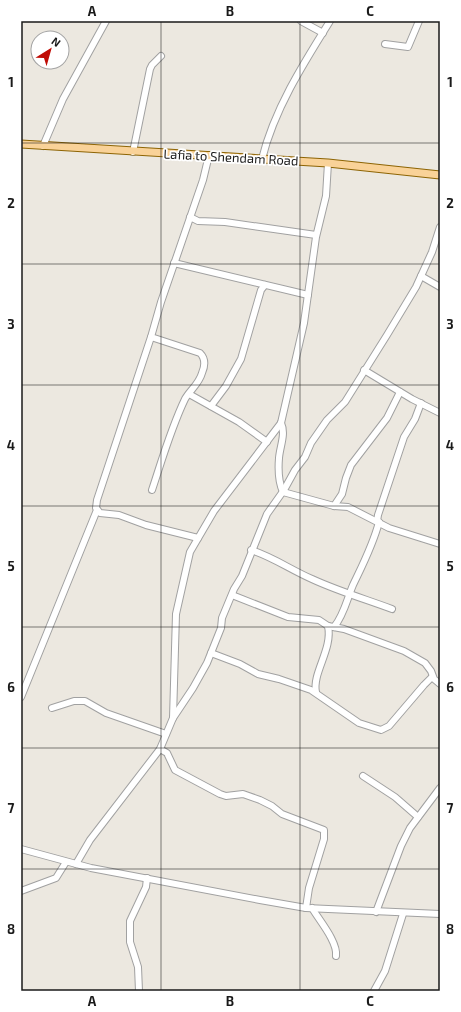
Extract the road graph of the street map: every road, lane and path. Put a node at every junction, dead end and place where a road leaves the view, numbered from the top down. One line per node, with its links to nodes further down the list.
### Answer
1 (106, 21): 9 (street)
2 (301, 21): 5 (street)
3 (330, 21): 5 (street)
4 (420, 21): 6 (street)
5 (323, 33): 12 (street)
6 (385, 44)
7 (161, 56): 10 (street)
8 (21, 144): 9 (main road, Lafia to Shendam Road)
9 (43, 146): 10 (main road, Lafia to Shendam Road)
10 (133, 152): 11 (main road, Lafia to Shendam Road)
11 (209, 155): 12 (main road, Lafia to Shendam Road); 15 (street)
12 (262, 159): 13 (main road, Lafia to Shendam Road)
13 (328, 163): 14 (main road, Lafia to Shendam Road); 17 (street)
14 (440, 176)
15 (190, 217): 17 (street); 19 (street)
16 (440, 227): 18 (street)
17 (316, 235): 23 (street)
18 (439, 236): 20 (street)
19 (174, 263): 22 (street); 24 (street)
20 (421, 276): 21 (street); 25 (street)
21 (440, 287)
22 (263, 288): 23 (street); 29 (street)
23 (308, 295): 31 (street)
24 (151, 337): 27 (street); 38 (street)
25 (364, 370): 26 (street); 34 (street)
26 (400, 392): 28 (street); 37 (street)
27 (189, 394): 29 (street); 35 (street)
28 (421, 403): 30 (street); 39 (street)
29 (211, 406): 32 (street)
30 (440, 413)
31 (281, 423): 32 (street); 33 (street)
32 (267, 442): 40 (street)
33 (279, 475): 34 (street); 36 (street)
34 (290, 477): 36 (street)
35 (152, 490)
36 (283, 492): 37 (street); 42 (street)
37 (334, 506): 39 (street)
38 (97, 510): 40 (street); 51 (street)
39 (378, 522): 41 (street); 43 (street)
40 (198, 538): 53 (street)
41 (440, 544)
42 (251, 550): 43 (street); 44 (street)
43 (350, 594): 45 (street); 46 (street)
44 (232, 595): 46 (street); 47 (street)
45 (392, 609)
46 (333, 628): 48 (street); 50 (street)
47 (211, 653): 50 (street); 53 (street)
48 (432, 677): 49 (street); 50 (street)
49 (440, 684)
50 (313, 689)
51 (21, 697)
52 (52, 708): 54 (street)
53 (173, 718): 54 (street)
54 (166, 734): 55 (street)
55 (160, 749): 61 (street); 64 (street)
56 (363, 776): 58 (street)
57 (440, 788): 58 (street)
58 (418, 817): 65 (street)
59 (21, 849): 60 (street)
60 (66, 862): 61 (street); 63 (street)
61 (76, 864): 62 (street)
62 (147, 878): 64 (street); 69 (street)
63 (21, 891)
64 (309, 908): 65 (street); 68 (street)
65 (376, 912): 66 (street)
66 (403, 914): 67 (street); 70 (street)
67 (440, 914)
68 (336, 956)
69 (138, 991)
70 (374, 991)

